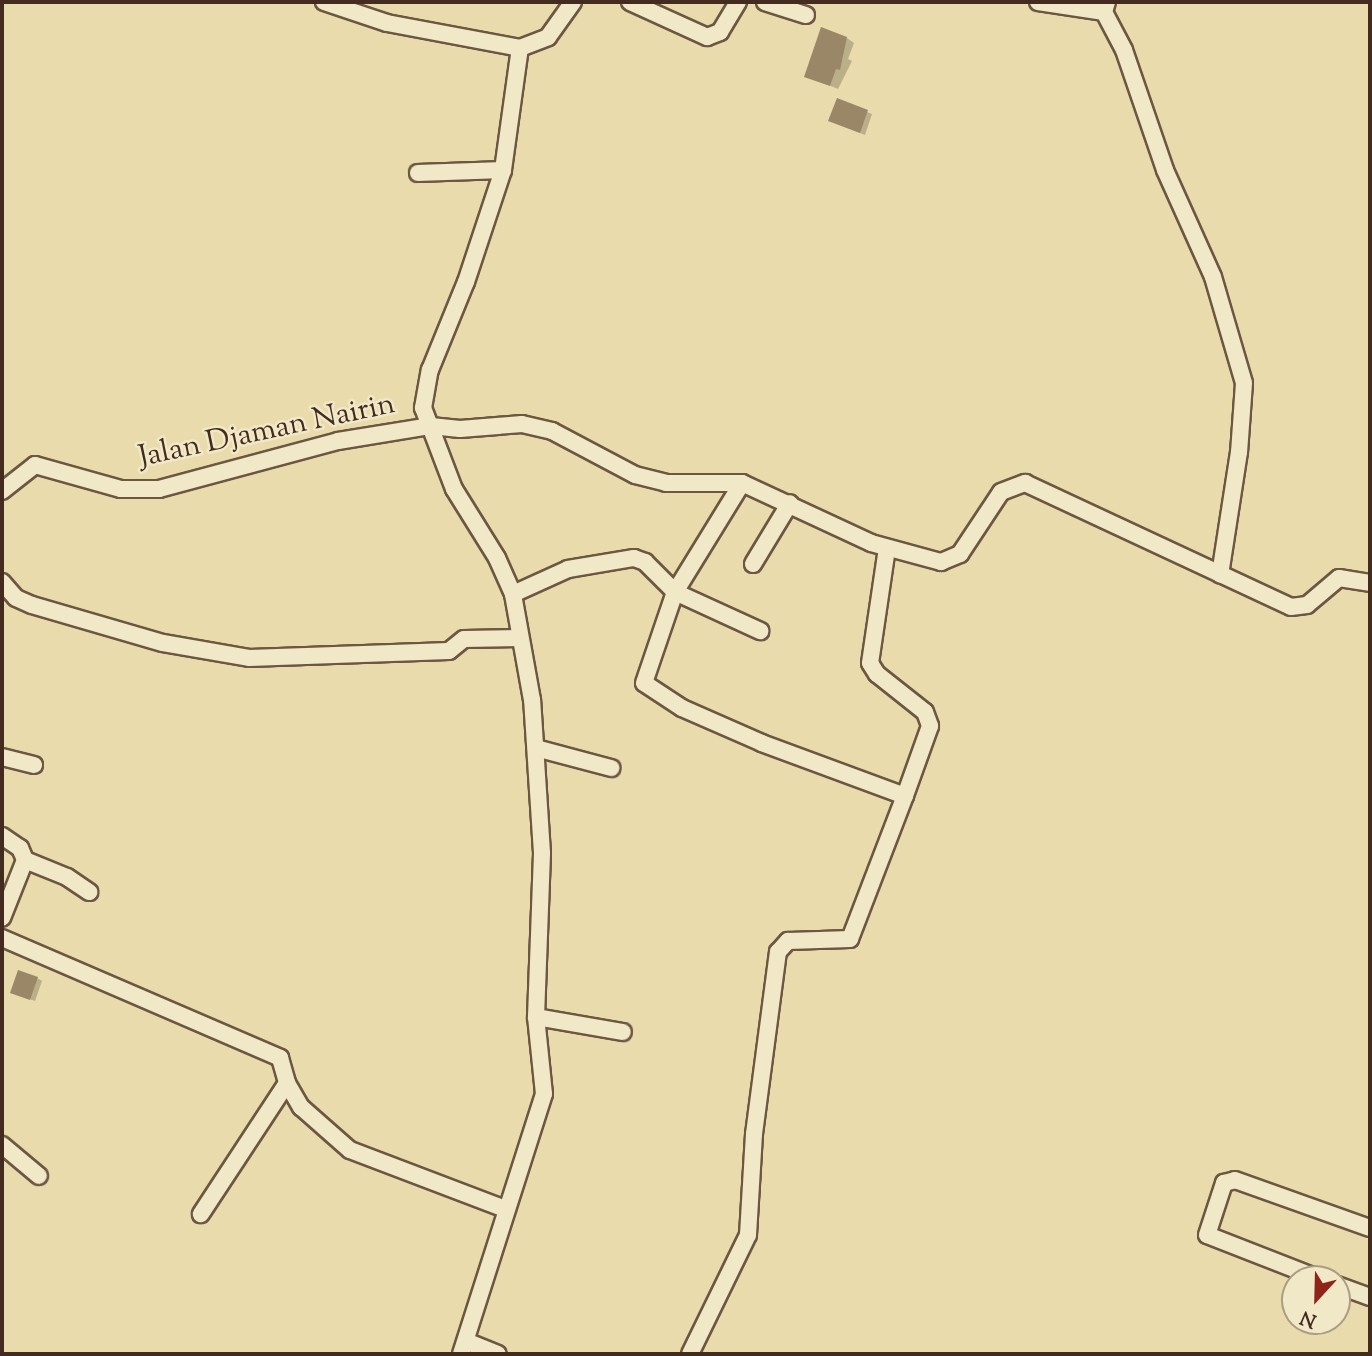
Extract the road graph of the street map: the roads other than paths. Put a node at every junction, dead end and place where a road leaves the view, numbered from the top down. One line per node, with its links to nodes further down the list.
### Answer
1 (324, 2): 9 (street)
2 (573, 2): 9 (street)
3 (630, 2): 4 (street)
4 (738, 2)
5 (765, 2): 8 (street)
6 (1038, 2): 7 (street)
7 (1106, 7): 18 (street)
8 (806, 15)
9 (520, 48): 10 (street)
10 (503, 170): 11 (street); 12 (street)
11 (418, 173)
12 (431, 426): 13 (street); 14 (street, Jalan Djaman Nairin); 22 (street)
13 (742, 483): 15 (street); 21 (street)
14 (2, 492)
15 (790, 503): 16 (street); 17 (street)
16 (887, 548): 18 (street); 29 (street)
17 (754, 564)
18 (1220, 575): 20 (street)
19 (2, 582): 24 (street)
20 (1370, 583)
21 (675, 592): 22 (street); 23 (street); 29 (street)
22 (513, 594): 24 (street)
23 (760, 631)
24 (520, 638): 25 (street)
25 (536, 748): 28 (street); 35 (street)
26 (2, 757): 27 (street)
27 (34, 765)
28 (611, 768)
29 (905, 796): 48 (street)
30 (2, 836): 31 (street)
31 (25, 860): 32 (street); 33 (street)
32 (89, 892)
33 (2, 918)
34 (2, 938): 37 (street)
35 (536, 1017): 36 (street); 40 (street)
36 (623, 1032)
37 (287, 1083): 40 (street); 41 (street)
38 (2, 1145): 39 (street)
39 (39, 1176)
40 (505, 1209): 46 (street)
41 (201, 1214)
42 (1370, 1228): 43 (street)
43 (1284, 1265)
44 (1351, 1290): 45 (street)
45 (1370, 1297)
46 (464, 1348): 47 (street)
47 (498, 1354)
48 (690, 1354)

